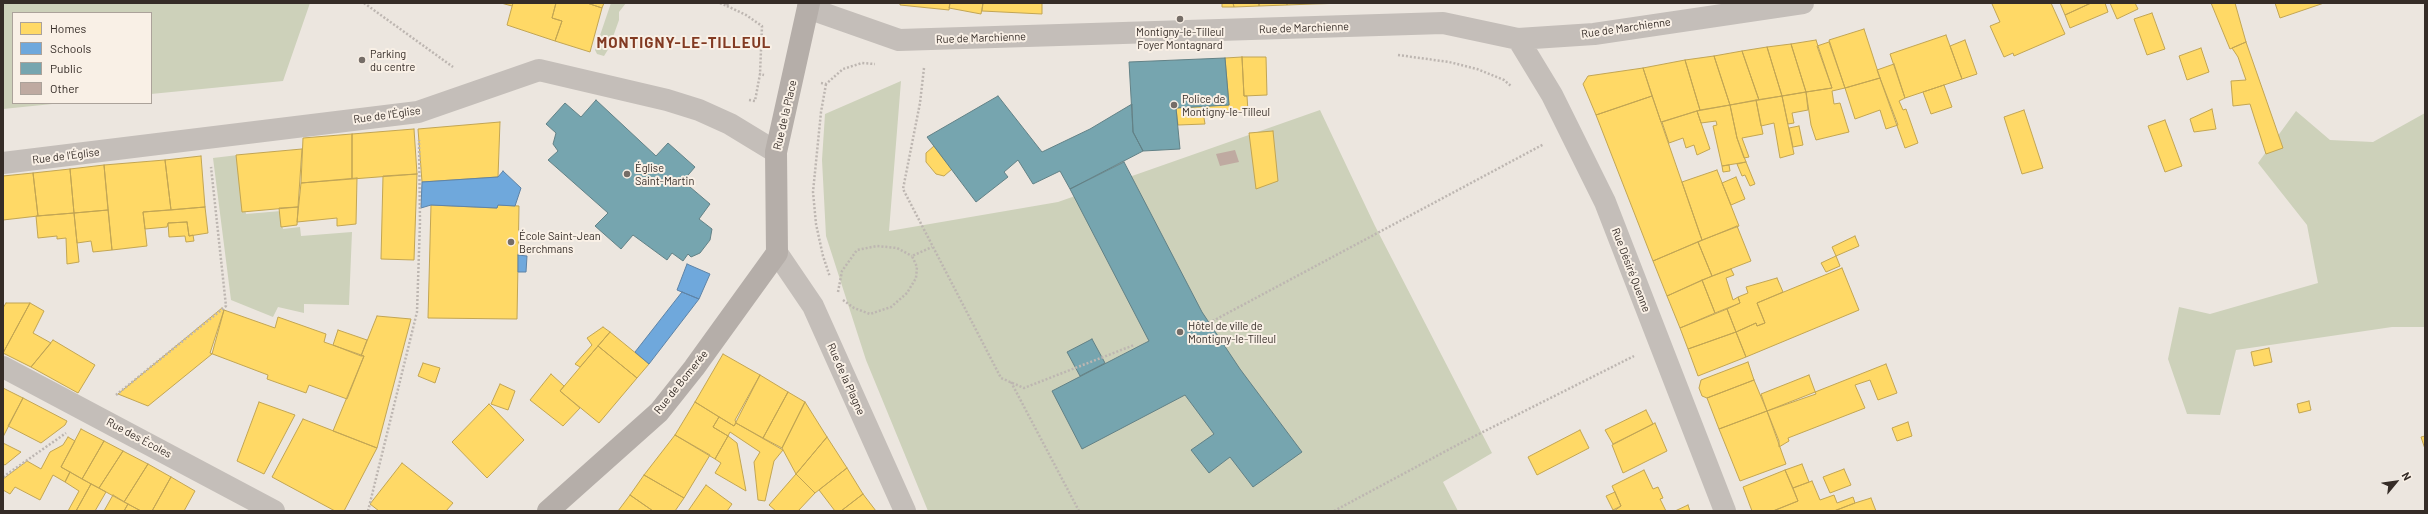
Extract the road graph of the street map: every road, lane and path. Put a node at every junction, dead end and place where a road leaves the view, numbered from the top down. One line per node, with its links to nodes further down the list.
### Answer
1 (364, 3): 11 (path)
2 (720, 3): 4 (path)
3 (1803, 3): 6 (street, Rue de Marchienne)
4 (727, 5): 14 (path)
5 (803, 5): 7 (street, Rue de Marchienne); 15 (main road, Rue de la Place)
6 (1518, 39): 7 (street, Rue de Marchienne); 31 (street, Rue Désiré Quenne)
7 (927, 40): 13 (path)
8 (1394, 55): 17 (path)
9 (882, 64): 16 (path)
10 (932, 66): 13 (path)
11 (453, 67)
12 (917, 67): 13 (path)
13 (924, 67): 24 (path)
14 (760, 74): 15 (path); 19 (path)
15 (793, 79): 16 (path); 22 (main road, Rue de la Place)
16 (826, 84): 27 (path)
17 (1513, 88)
18 (418, 112): 19 (street, Rue de l'Église); 20 (street, Rue de l'Église); 38 (path)
19 (730, 124): 22 (street, Rue de l'Église)
20 (205, 138): 23 (street, Rue de l'Église); 35 (path)
21 (1552, 140): 30 (path)
22 (776, 152): 25 (main road, Rue de la Place)
23 (3, 163)
24 (932, 247): 26 (path); 34 (path)
25 (777, 253): 39 (main road, Rue de Bomerée); 40 (street, Rue de la Plagne)
26 (912, 256): 29 (path); 29 (path)
27 (833, 283)
28 (835, 290): 29 (path)
29 (838, 296)
30 (1209, 323)
31 (1659, 343): 42 (path); 43 (street, Rue Désiré Quenne)
32 (1134, 345): 34 (path)
33 (3, 367): 35 (street, Rue des Écoles)
34 (1010, 382): 41 (path)
35 (93, 414): 36 (path); 37 (street, Rue des Écoles)
36 (3, 477)
37 (274, 511)
38 (368, 511)
39 (548, 511)
40 (905, 511)
41 (1079, 511)
42 (1334, 511)
43 (1725, 511)

